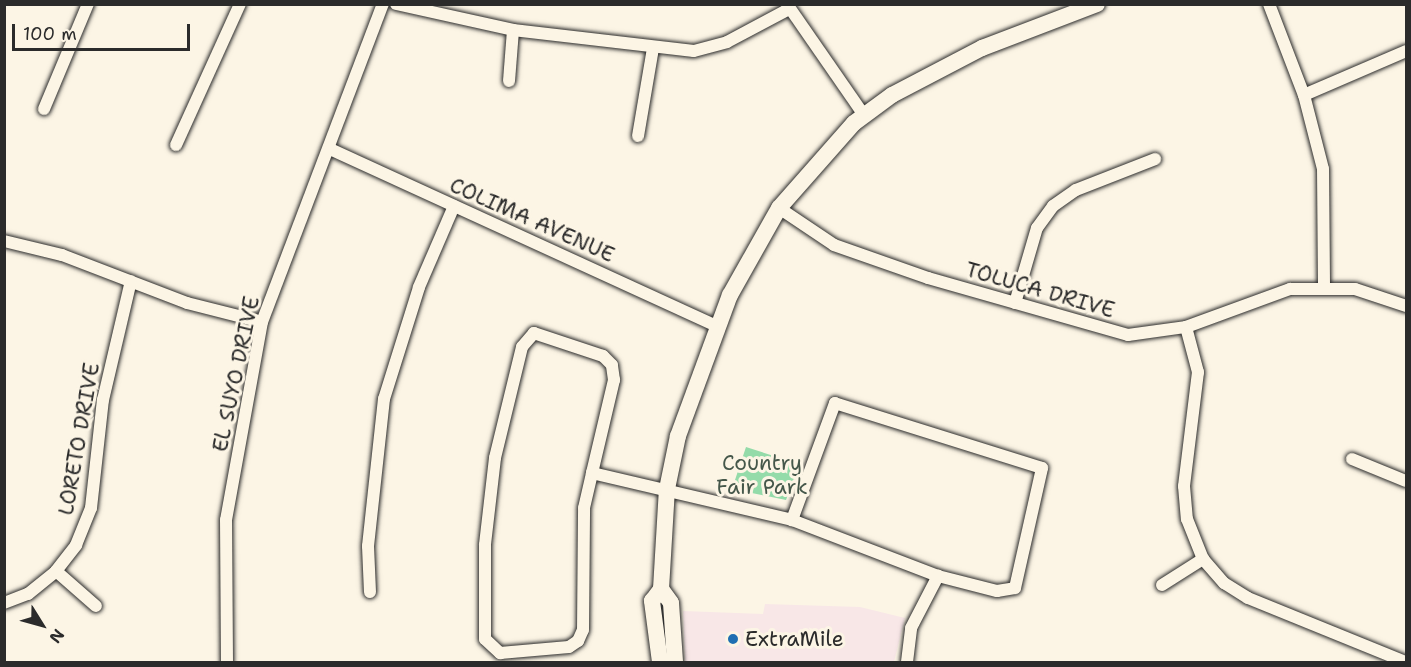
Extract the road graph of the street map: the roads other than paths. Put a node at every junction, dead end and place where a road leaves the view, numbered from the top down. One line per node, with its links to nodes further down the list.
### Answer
1 (88, 4): 13 (street)
2 (240, 4): 16 (street)
3 (383, 4): 17 (street, EL SUYO DRIVE)
4 (396, 4): 8 (street)
5 (1097, 4): 14 (street)
6 (1269, 4): 12 (street)
7 (788, 7): 9 (street); 14 (street)
8 (513, 30): 9 (street); 11 (street)
9 (653, 48): 15 (street)
10 (1407, 51): 12 (street)
11 (509, 81)
12 (1304, 95): 23 (street)
13 (44, 109)
14 (864, 115): 20 (street)
15 (638, 136)
16 (176, 145)
17 (330, 149): 19 (street, COLIMA AVENUE); 26 (street, EL SUYO DRIVE)
18 (1155, 159): 24 (street)
19 (454, 206): 27 (street, COLIMA AVENUE); 39 (street)
20 (778, 208): 24 (street, TOLUCA DRIVE); 27 (street)
21 (4, 241): 22 (street)
22 (131, 281): 26 (street); 35 (street, LORETO DRIVE)
23 (1324, 286): 25 (street, TOLUCA DRIVE); 28 (street, TOLUCA DRIVE)
24 (1015, 303): 28 (street, TOLUCA DRIVE)
25 (1407, 306)
26 (262, 322): 43 (street, EL SUYO DRIVE)
27 (717, 326): 32 (street)
28 (1186, 327): 34 (street)
29 (1352, 459): 31 (street)
30 (592, 473): 30 (street); 32 (street)
31 (1407, 481)
32 (667, 489): 33 (street); 38 (street)
33 (792, 520): 36 (street); 36 (street)
34 (1203, 559): 37 (street); 42 (street)
35 (56, 571): 40 (street, LORETO DRIVE); 41 (street)
36 (938, 576): 46 (street)
37 (1162, 585)
38 (662, 589): 44 (street); 45 (street)
39 (370, 592)
40 (4, 603)
41 (96, 606)
42 (1407, 662)
43 (227, 663)
44 (660, 663)
45 (675, 663)
46 (907, 663)

